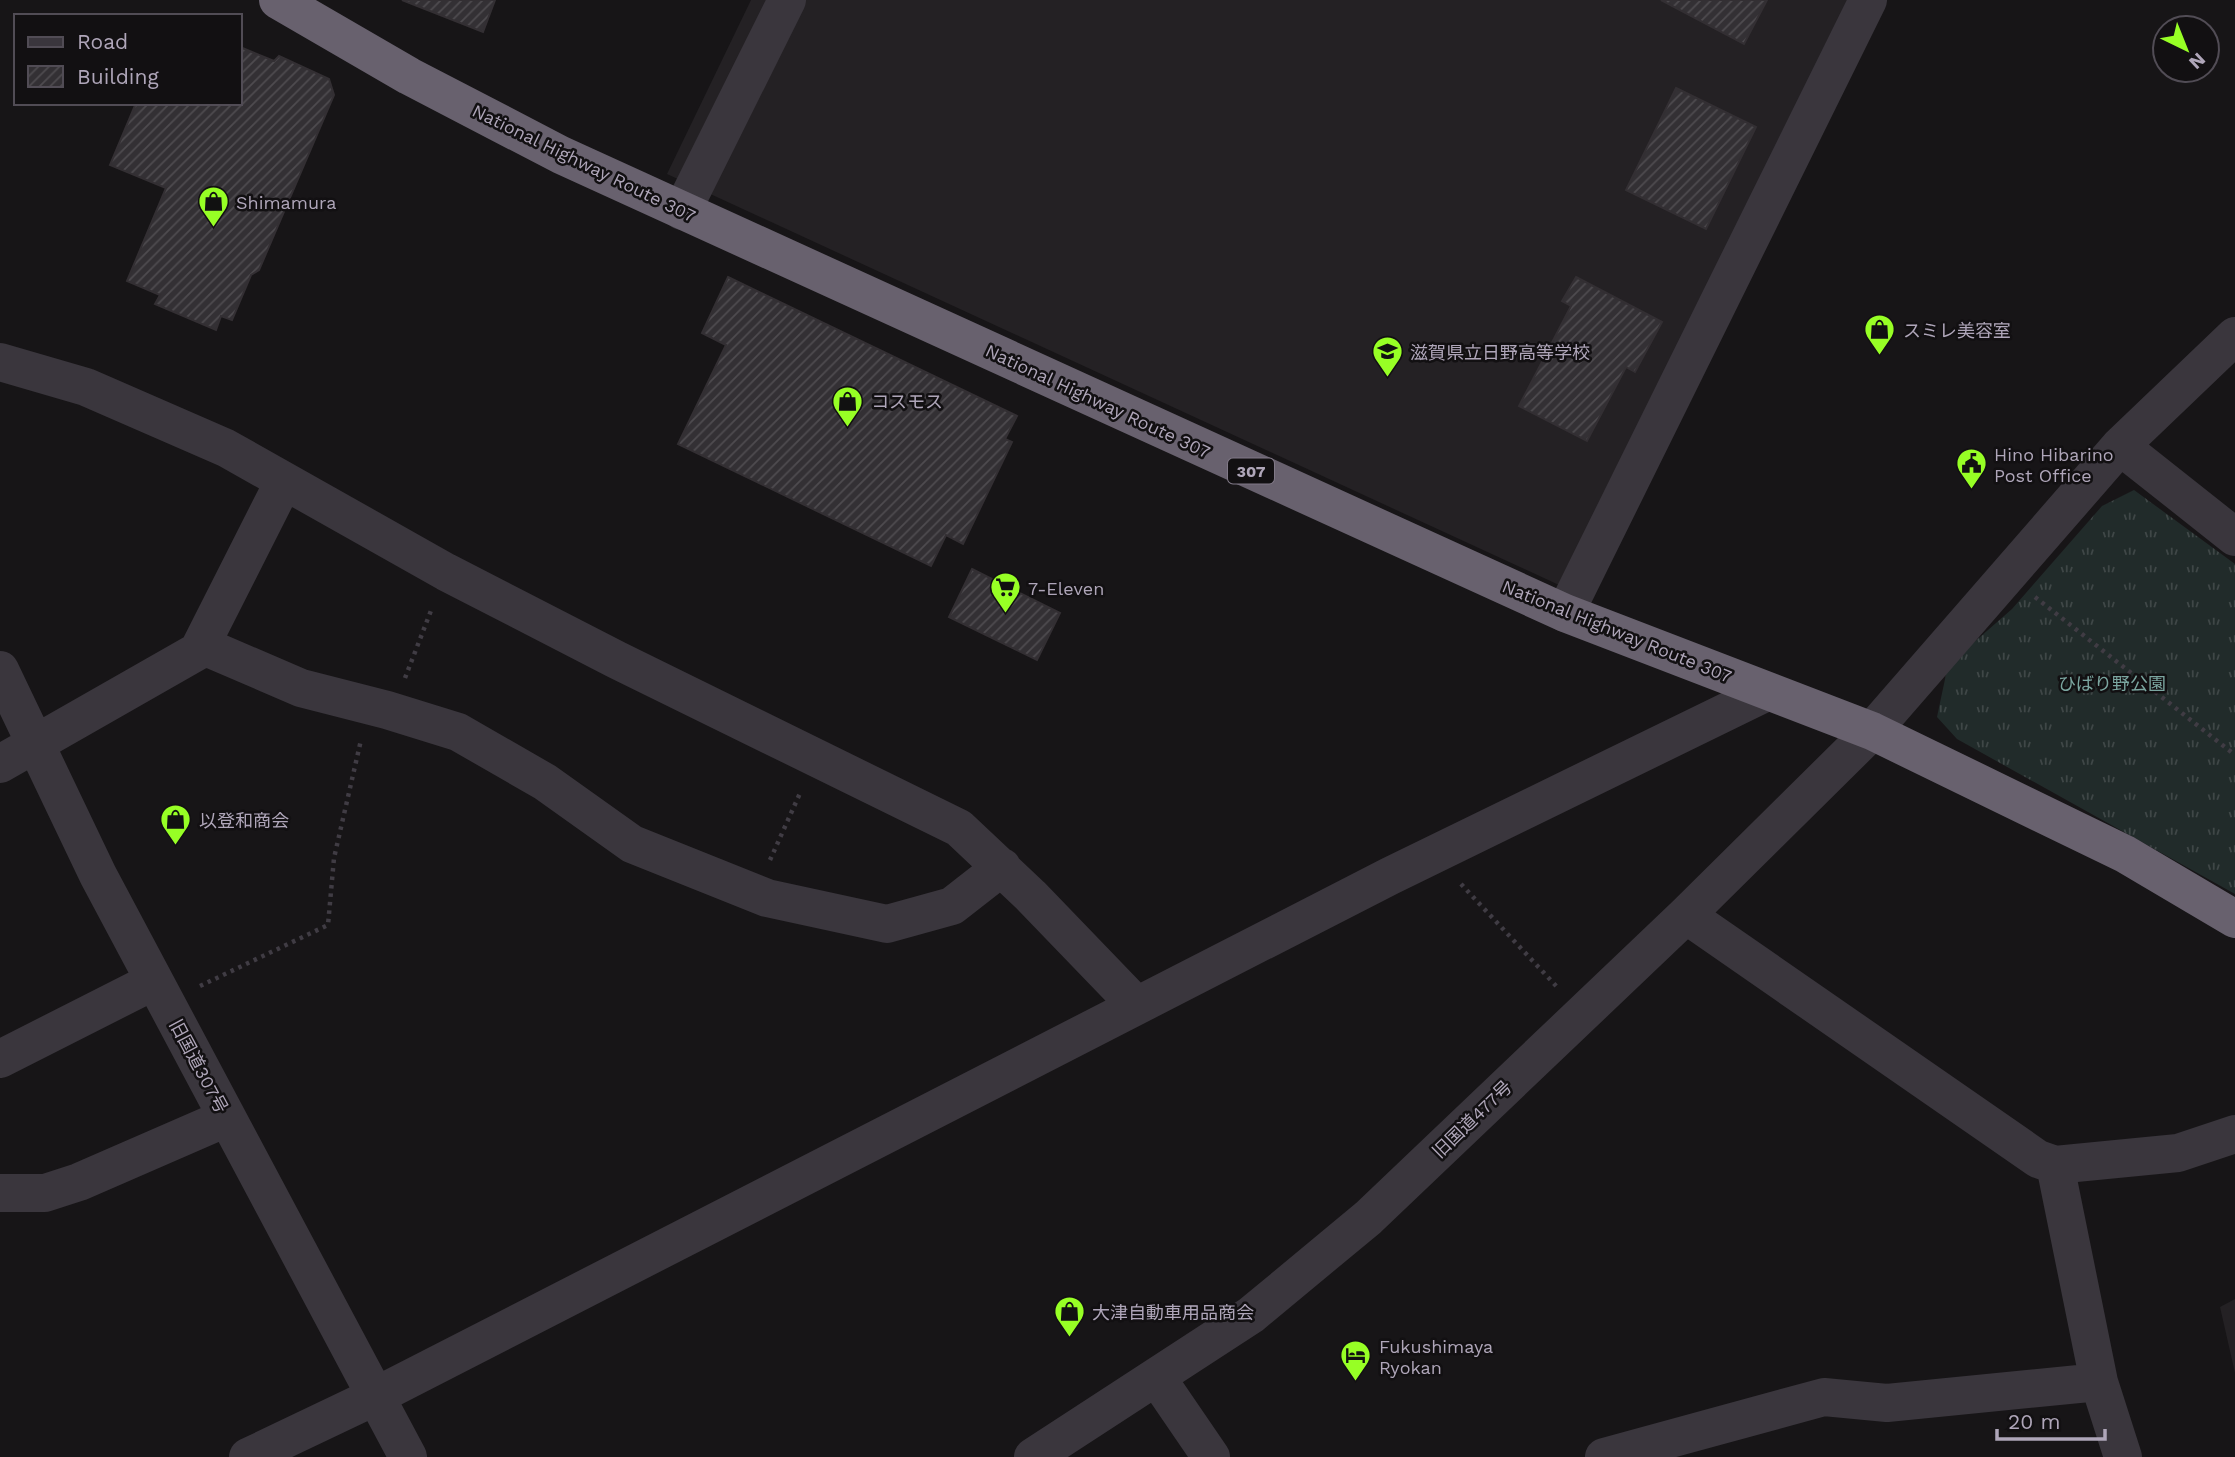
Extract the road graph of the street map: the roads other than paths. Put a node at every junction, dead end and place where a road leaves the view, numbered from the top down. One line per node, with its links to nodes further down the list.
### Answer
1 (278, 0): 4 (highway, National Highway Route 307 / 307)
2 (787, 0): 4 (street)
3 (1868, 0): 10 (street)
4 (682, 211): 10 (highway, National Highway Route 307 / 307)
5 (2235, 336): 7 (street, 旧国道477号)
6 (0, 362): 8 (street)
7 (2120, 446): 9 (street); 14 (street, 旧国道477号)
8 (284, 481): 11 (street); 17 (street)
9 (2235, 537)
10 (1565, 613): 13 (highway, National Highway Route 307 / 307)
11 (201, 645): 15 (street); 17 (street)
12 (0, 670): 15 (street, 旧国道307号)
13 (1768, 692): 14 (highway, National Highway Route 307 / 307); 21 (street)
14 (1872, 732): 18 (street, 旧国道477号); 19 (highway, National Highway Route 307 / 307)
15 (35, 745): 16 (street); 20 (street, 旧国道307号)
16 (0, 764)
17 (1002, 867): 21 (street)
18 (1686, 915): 25 (street); 27 (street, 旧国道477号)
19 (2235, 919)
20 (160, 991): 22 (street); 23 (street, 旧国道307号)
21 (1136, 1005): 29 (street)
22 (0, 1059)
23 (226, 1118): 26 (street); 29 (street, 旧国道307号)
24 (2235, 1134): 25 (street)
25 (2055, 1165): 28 (street)
26 (0, 1193)
27 (1157, 1378): 32 (street, 旧国道477号); 33 (street)
28 (2099, 1382): 34 (street); 35 (street)
29 (378, 1395): 30 (street); 31 (street, 旧国道307号)
30 (248, 1457)
31 (408, 1457)
32 (1033, 1457)
33 (1211, 1457)
34 (1604, 1457)
35 (2123, 1457)

